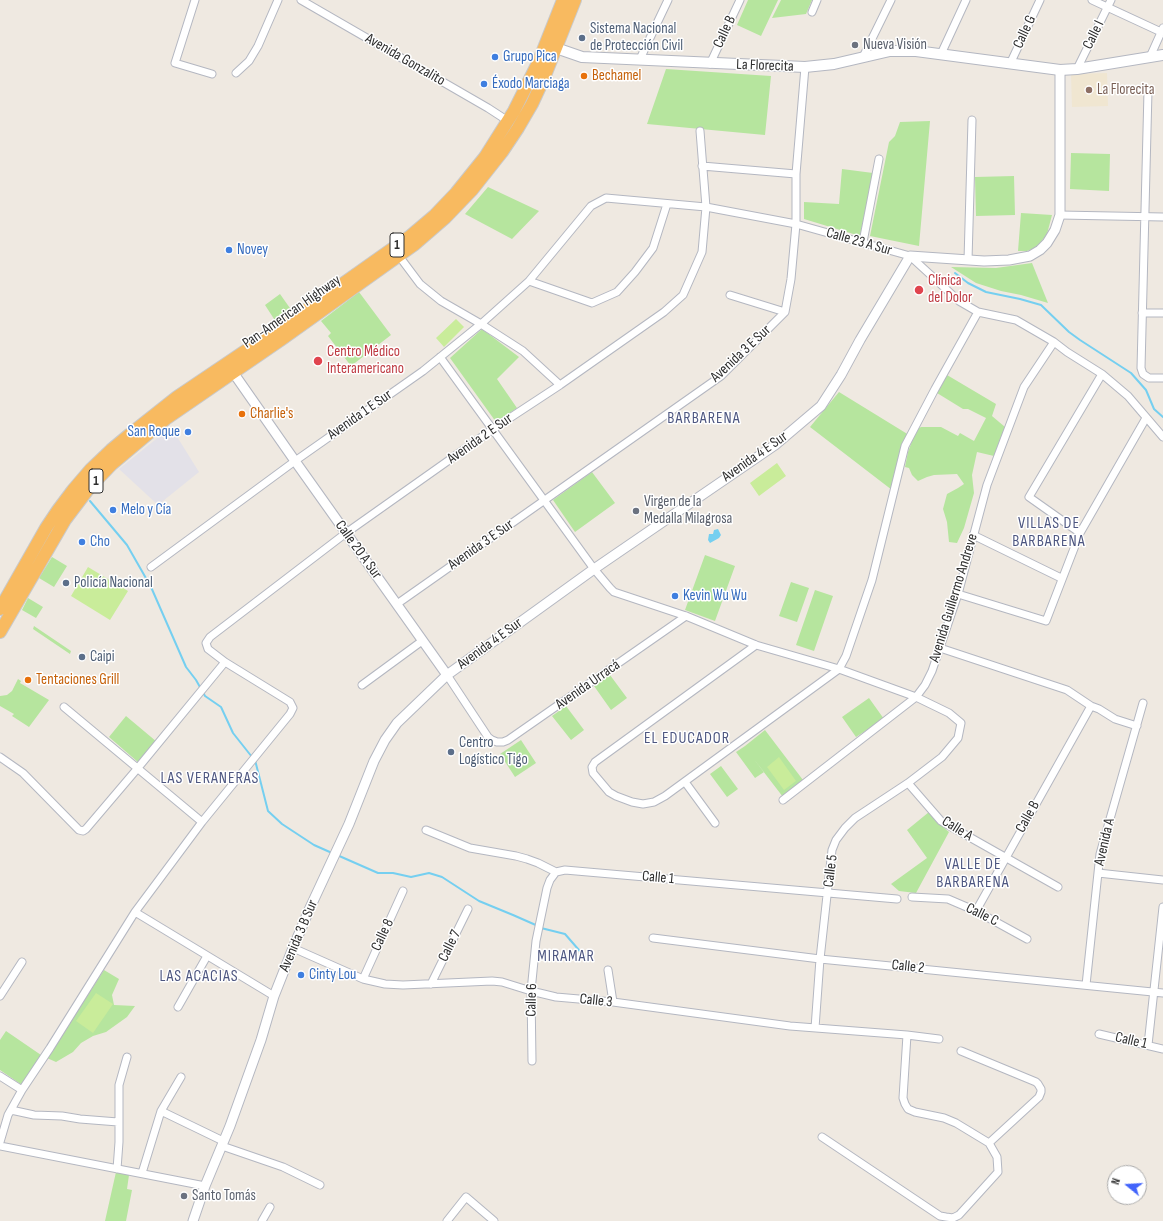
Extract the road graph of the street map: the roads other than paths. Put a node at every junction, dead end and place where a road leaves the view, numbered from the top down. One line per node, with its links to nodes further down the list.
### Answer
1 (195, 0): 28 (street)
2 (278, 0): 27 (street)
3 (301, 0): 32 (street, Avenida Gonzalito)
4 (563, 0): 32 (highway, Pan-American Highway / 1)
5 (575, 0): 16 (highway, Pan-American Highway / 1)
6 (668, 0): 21 (street)
7 (740, 0): 22 (street, Calle B)
8 (817, 0): 14 (street)
9 (891, 0): 19 (street)
10 (966, 0): 17 (street)
11 (1040, 0): 23 (street, Calle G)
12 (1092, 0): 13 (street)
13 (1109, 4): 15 (street); 25 (street, Calle I)
14 (812, 12)
15 (1162, 30): 20 (street)
16 (556, 48): 21 (main road, La Florecita); 29 (highway, Pan-American Highway / 1)
17 (941, 54): 19 (main road, La Florecita); 23 (main road, La Florecita)
18 (1163, 55): 20 (main road, La Florecita)
19 (863, 57): 24 (main road, La Florecita)
20 (1150, 58): 25 (main road, La Florecita)
21 (640, 59): 22 (main road, La Florecita)
22 (710, 64): 24 (main road, La Florecita)
23 (1010, 64): 26 (main road, La Florecita)
24 (805, 67): 36 (street)
25 (1077, 69): 26 (main road, La Florecita)
26 (1060, 70): 41 (street)
27 (236, 73)
28 (212, 74)
29 (544, 78): 32 (highway); 37 (highway, Pan-American Highway / 1)
30 (1148, 91): 42 (street)
31 (972, 120): 48 (street)
32 (508, 121): 37 (highway); 58 (highway, Pan-American Highway / 1)
33 (700, 131): 35 (street, Avenida 2 E Sur)
34 (879, 158): 45 (street)
35 (702, 166): 36 (street); 40 (street, Avenida 2 E Sur)
36 (796, 174): 44 (street)
37 (485, 175): 46 (highway, Pan-American Highway / 1)
38 (606, 198): 39 (street, Calle 23 A Sur); 49 (street, Avenida 1 E Sur)
39 (668, 204): 40 (street, Calle 23 A Sur); 49 (street)
40 (706, 207): 44 (street, Calle 23 A Sur); 61 (street, Avenida 2 E Sur)
41 (1060, 215): 42 (street); 48 (street)
42 (1144, 216): 43 (street); 54 (street)
43 (1163, 217)
44 (796, 224): 45 (street, Calle 23 A Sur); 51 (street)
45 (864, 242): 47 (street, Calle 23 A Sur)
46 (399, 256): 55 (street); 58 (highway, Pan-American Highway / 1)
47 (910, 256): 48 (street); 52 (street, Calle 23 A Sur); 71 (street, Avenida 4 E Sur)
48 (968, 260)
49 (529, 281): 55 (street, Avenida 1 E Sur)
50 (730, 295): 51 (street)
51 (785, 312): 66 (street, Avenida 3 E Sur)
52 (978, 312): 56 (street, Calle 23 A Sur); 82 (street)
53 (1163, 312): 54 (street)
54 (1142, 313): 60 (street)
55 (481, 324): 57 (street, Avenida 1 E Sur); 61 (street)
56 (1054, 342): 59 (street, Calle 23 A Sur); 69 (street, Avenida Guillermo Andreve)
57 (440, 358): 63 (street); 65 (street, Avenida 1 E Sur)
58 (230, 368): 65 (street, Calle 20 A Sur); 75 (highway, Pan-American Highway / 1); 77 (highway, Pan-American Highway / 1)
59 (1102, 374): 62 (street, Calle 23 A Sur); 68 (street)
60 (1163, 378)
61 (560, 385): 63 (street, Avenida 2 E Sur)
62 (1146, 418): 64 (street, Calle 23 A Sur); 68 (street)
63 (493, 429): 66 (street); 67 (street, Avenida 2 E Sur)
64 (1163, 437)
65 (295, 461): 67 (street, Calle 20 A Sur); 70 (street, Avenida 1 E Sur)
66 (544, 500): 71 (street); 74 (street, Avenida 3 E Sur)
67 (346, 533): 74 (street, Calle 20 A Sur); 81 (street, Avenida 2 E Sur)
68 (1080, 533): 72 (street)
69 (973, 535): 72 (street); 73 (street, Avenida Guillermo Andreve)
70 (151, 566)
71 (594, 569): 76 (street); 83 (street, Avenida 4 E Sur)
72 (1062, 578): 73 (street)
73 (958, 594): 80 (street, Avenida Guillermo Andreve)
74 (397, 604): 78 (street, Calle 20 A Sur)
75 (0, 609)
76 (686, 616): 79 (street); 90 (street, Avenida Urracá)
77 (0, 632)
78 (422, 642): 83 (street, Calle 20 A Sur); 84 (street)
79 (756, 645): 82 (street); 93 (street)
80 (940, 648): 85 (street, Avenida Guillermo Andreve); 87 (street)
81 (225, 662): 92 (street); 96 (street)
82 (839, 668): 85 (street); 93 (street)
83 (447, 675): 90 (street, Calle 20 A Sur); 115 (street, Avenida 3 B Sur)
84 (362, 685)
85 (916, 697): 94 (street, Calle 5); 95 (street, Avenida Guillermo Andreve)
86 (1143, 703): 89 (street, Avenida A)
87 (1091, 706): 89 (street); 99 (street, Calle B)
88 (64, 707): 92 (street)
89 (1136, 726): 101 (street, Avenida A)
90 (488, 737)
91 (0, 757): 92 (street)
92 (137, 769): 96 (street)
93 (685, 782): 97 (street)
94 (908, 783): 99 (street, Calle A); 105 (street, Calle 5)
95 (783, 800)
96 (202, 822): 111 (street)
97 (715, 823)
98 (426, 830): 100 (street)
99 (1006, 858): 103 (street, Calle A); 110 (street, Calle B)
100 (556, 872): 105 (street, Calle 1); 123 (street, Calle 6)
101 (1098, 873): 102 (street); 122 (street, Avenida A)
102 (1163, 880)
103 (1058, 887)
104 (403, 891): 120 (street, Calle 8)
105 (828, 893): 107 (street, Calle 1); 117 (street, Calle 5)
106 (912, 897): 110 (street, Calle C)
107 (896, 899)
108 (1163, 907): 112 (street)
109 (468, 909): 121 (street, Calle 7)
110 (976, 911): 114 (street, Calle C)
111 (135, 912): 116 (street); 141 (street)
112 (1161, 936): 124 (street)
113 (653, 938): 117 (street, Calle 2)
114 (1027, 939)
115 (293, 948): 120 (street, Calle 3); 127 (street, Avenida 3 B Sur)
116 (207, 956): 127 (street); 129 (street)
117 (820, 959): 122 (street, Calle 2); 130 (street, Calle 5)
118 (22, 962): 126 (street)
119 (608, 970): 128 (street)
120 (363, 979): 121 (street, Calle 3)
121 (431, 984): 123 (street, Calle 3)
122 (1086, 985): 124 (street, Calle 2)
123 (531, 991): 128 (street, Calle 3); 138 (street, Calle 6)
124 (1153, 992): 125 (street, Calle 2); 134 (street)
125 (1163, 993)
126 (0, 996)
127 (274, 996): 147 (street, Avenida 3 B Sur)
128 (613, 1002): 130 (street, Calle 3)
129 (178, 1007)
130 (815, 1028): 132 (street, Calle 3)
131 (1099, 1034): 134 (street, Calle 1)
132 (907, 1035): 133 (street, Calle 3); 148 (street)
133 (939, 1039)
134 (1148, 1045): 135 (street, Calle 1)
135 (1163, 1049)
136 (960, 1051): 148 (street)
137 (127, 1057): 144 (street)
138 (532, 1061)
139 (0, 1076): 141 (street)
140 (181, 1077): 143 (street)
141 (22, 1090): 142 (street)
142 (11, 1110): 144 (street); 146 (street)
143 (161, 1111): 147 (street); 151 (street)
144 (118, 1122): 150 (street)
145 (822, 1137): 148 (street)
146 (0, 1142)
147 (222, 1143): 152 (street, Avenida 3 B Sur); 153 (street)
148 (989, 1144)
149 (0, 1146): 150 (street)
150 (117, 1169): 151 (street)
151 (142, 1173): 152 (street)
152 (205, 1186): 155 (street, Avenida 3 B Sur)
153 (320, 1186)
154 (270, 1207): 156 (street)
155 (193, 1221)
156 (262, 1221)
157 (447, 1221): 158 (street)
158 (494, 1221)

